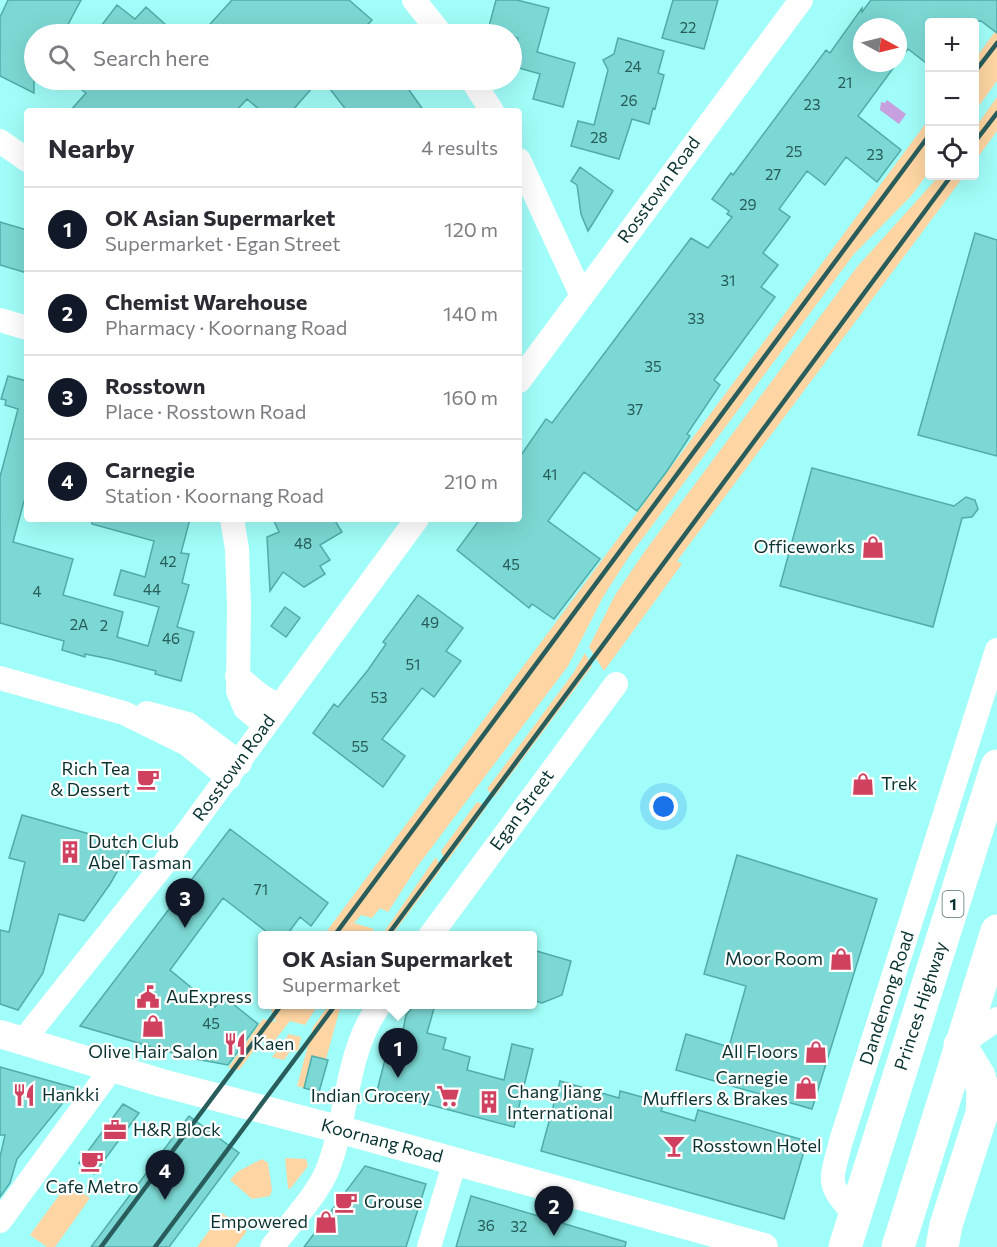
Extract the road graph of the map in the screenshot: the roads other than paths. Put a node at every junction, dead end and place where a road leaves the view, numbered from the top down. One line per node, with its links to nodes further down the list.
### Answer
1 (414, 0): 3 (street)
2 (801, 0): 9 (street, Rosstown Road)
3 (433, 24)
4 (478, 90): 5 (street)
5 (490, 108)
6 (0, 141): 7 (street)
7 (24, 158)
8 (522, 166): 9 (street)
9 (582, 296): 12 (street, Rosstown Road)
10 (0, 320): 11 (street)
11 (24, 327)
12 (522, 377)
13 (232, 522): 18 (street)
14 (415, 522): 18 (street, Rosstown Road)
15 (997, 650): 20 (street, Dandenong Road)
16 (0, 678): 19 (street)
17 (616, 684): 22 (street, Egan Street)
18 (272, 716): 19 (street, Rosstown Road)
19 (234, 771): 26 (street, Rosstown Road)
20 (957, 776): 21 (street); 31 (street, Dandenong Road)
21 (995, 779): 31 (highway, Princes Highway / 1)
22 (434, 931)
23 (997, 931): 27 (highway)
24 (377, 1009): 29 (street)
25 (997, 1019): 27 (street)
26 (11, 1037): 28 (street, Koornang Road)
27 (960, 1045): 37 (highway); 38 (highway)
28 (112, 1068): 29 (street, Koornang Road); 32 (street)
29 (338, 1129): 30 (street, Koornang Road); 33 (street)
30 (455, 1161): 34 (street); 35 (street, Koornang Road)
31 (855, 1215): 36 (highway, Princes Highway / 1)
32 (0, 1221)
33 (273, 1247)
34 (429, 1247)
35 (765, 1247)
36 (845, 1247)
37 (898, 1247)
38 (942, 1247)

